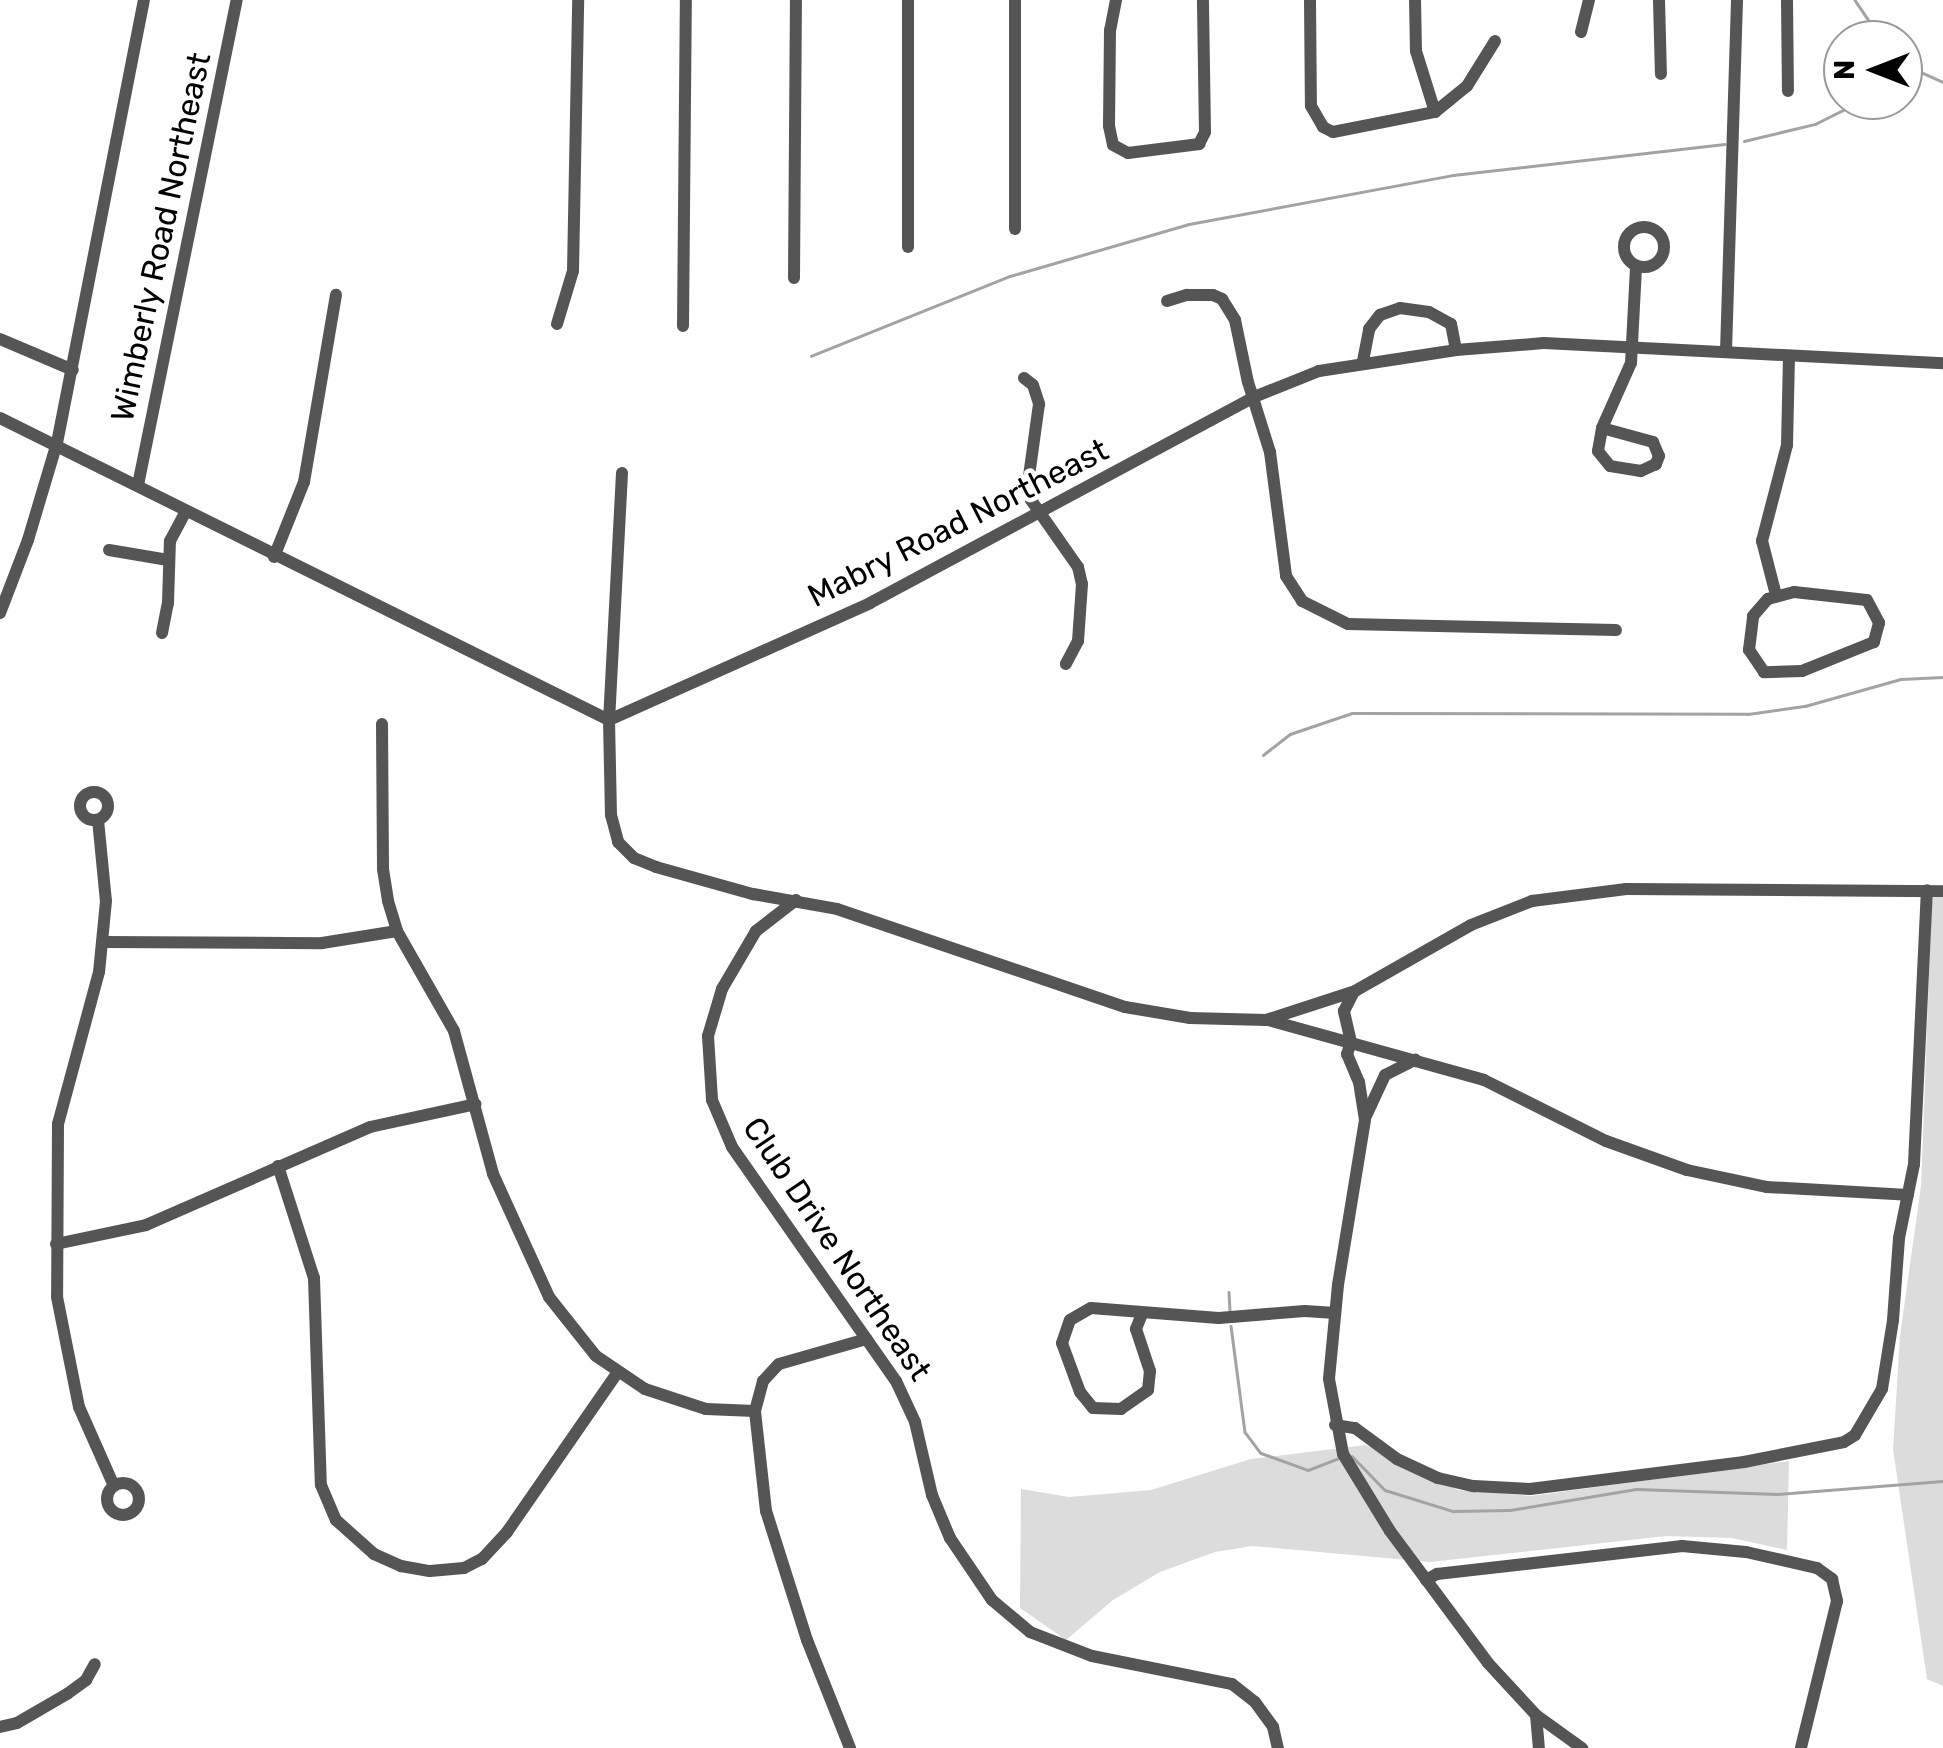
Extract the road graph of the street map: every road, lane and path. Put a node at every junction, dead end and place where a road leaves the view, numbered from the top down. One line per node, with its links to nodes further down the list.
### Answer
1 (144, 0): 36 (street)
2 (237, 0): 43 (street, Wimberly Road Northeast)
3 (578, 0): 27 (street)
4 (686, 0): 28 (street)
5 (796, 0): 24 (street)
6 (908, 0): 22 (street)
7 (1015, 0): 21 (street)
8 (1116, 0): 9 (street)
9 (1203, 0)
10 (1310, 0): 20 (street)
11 (1415, 0): 20 (street)
12 (1589, 0): 16 (street)
13 (1659, 0): 18 (street)
14 (1738, 0): 32 (street)
15 (1788, 0): 19 (street)
16 (1580, 32)
17 (1495, 40): 20 (street)
18 (1660, 74)
19 (1788, 92)
20 (1435, 112)
21 (1015, 229)
22 (908, 247)
23 (1636, 266): 30 (street)
24 (794, 278)
25 (336, 295): 47 (street)
26 (1167, 301): 38 (street)
27 (557, 324)
28 (683, 326)
29 (0, 339): 36 (street)
30 (1634, 344): 31 (street, Mabry Road Northeast); 32 (street, Mabry Road Northeast); 40 (street)
31 (1456, 350): 34 (street, Mabry Road Northeast); 34 (street)
32 (1726, 351): 33 (street, Mabry Road Northeast)
33 (1789, 356): 35 (street, Mabry Road Northeast); 49 (street)
34 (1363, 362): 38 (street, Mabry Road Northeast)
35 (1943, 363)
36 (73, 370): 41 (street)
37 (1024, 378): 45 (street)
38 (1254, 397): 45 (street, Mabry Road Northeast); 51 (street)
39 (0, 418): 41 (street)
40 (1602, 428): 40 (street)
41 (58, 443): 43 (street); 50 (street)
42 (622, 472): 54 (street)
43 (138, 485): 44 (street)
44 (186, 511): 47 (street); 48 (street)
45 (1038, 515): 53 (street); 54 (street, Mabry Road Northeast)
46 (109, 550): 48 (street)
47 (274, 557): 54 (street)
48 (168, 560): 52 (street)
49 (1776, 595): 49 (street)
50 (0, 613)
51 (1616, 630)
52 (162, 634)
53 (1066, 664)
54 (610, 716): 59 (street)
55 (382, 724): 60 (street)
56 (98, 820): 61 (street)
57 (1927, 890): 58 (street); 62 (street); 69 (street)
58 (1943, 891)
59 (796, 900): 63 (street); 73 (street, Club Drive Northeast)
60 (397, 931): 61 (street); 66 (street)
61 (102, 942): 70 (street)
62 (1355, 991): 63 (street); 64 (street)
63 (1266, 1020): 64 (street)
64 (1349, 1048): 65 (street); 67 (street)
65 (1417, 1059): 67 (street); 69 (street)
66 (476, 1104): 68 (street); 74 (street)
67 (1364, 1120): 72 (street)
68 (278, 1166): 70 (street); 74 (street)
69 (1908, 1195): 76 (street)
70 (56, 1244): 77 (street)
71 (1142, 1314): 71 (street); 72 (street)
72 (1335, 1314): 76 (street)
73 (867, 1338): 75 (street); 83 (street, Club Drive Northeast)
74 (617, 1373): 75 (street)
75 (755, 1411): 82 (street)
76 (1335, 1425): 78 (street)
77 (114, 1486)
78 (1426, 1580): 80 (street); 86 (street)
79 (95, 1664): 81 (street)
80 (1536, 1714): 84 (street); 85 (street)
81 (0, 1727)
82 (850, 1748)
83 (1278, 1748)
84 (1540, 1748)
85 (1582, 1748)
86 (1801, 1748)

